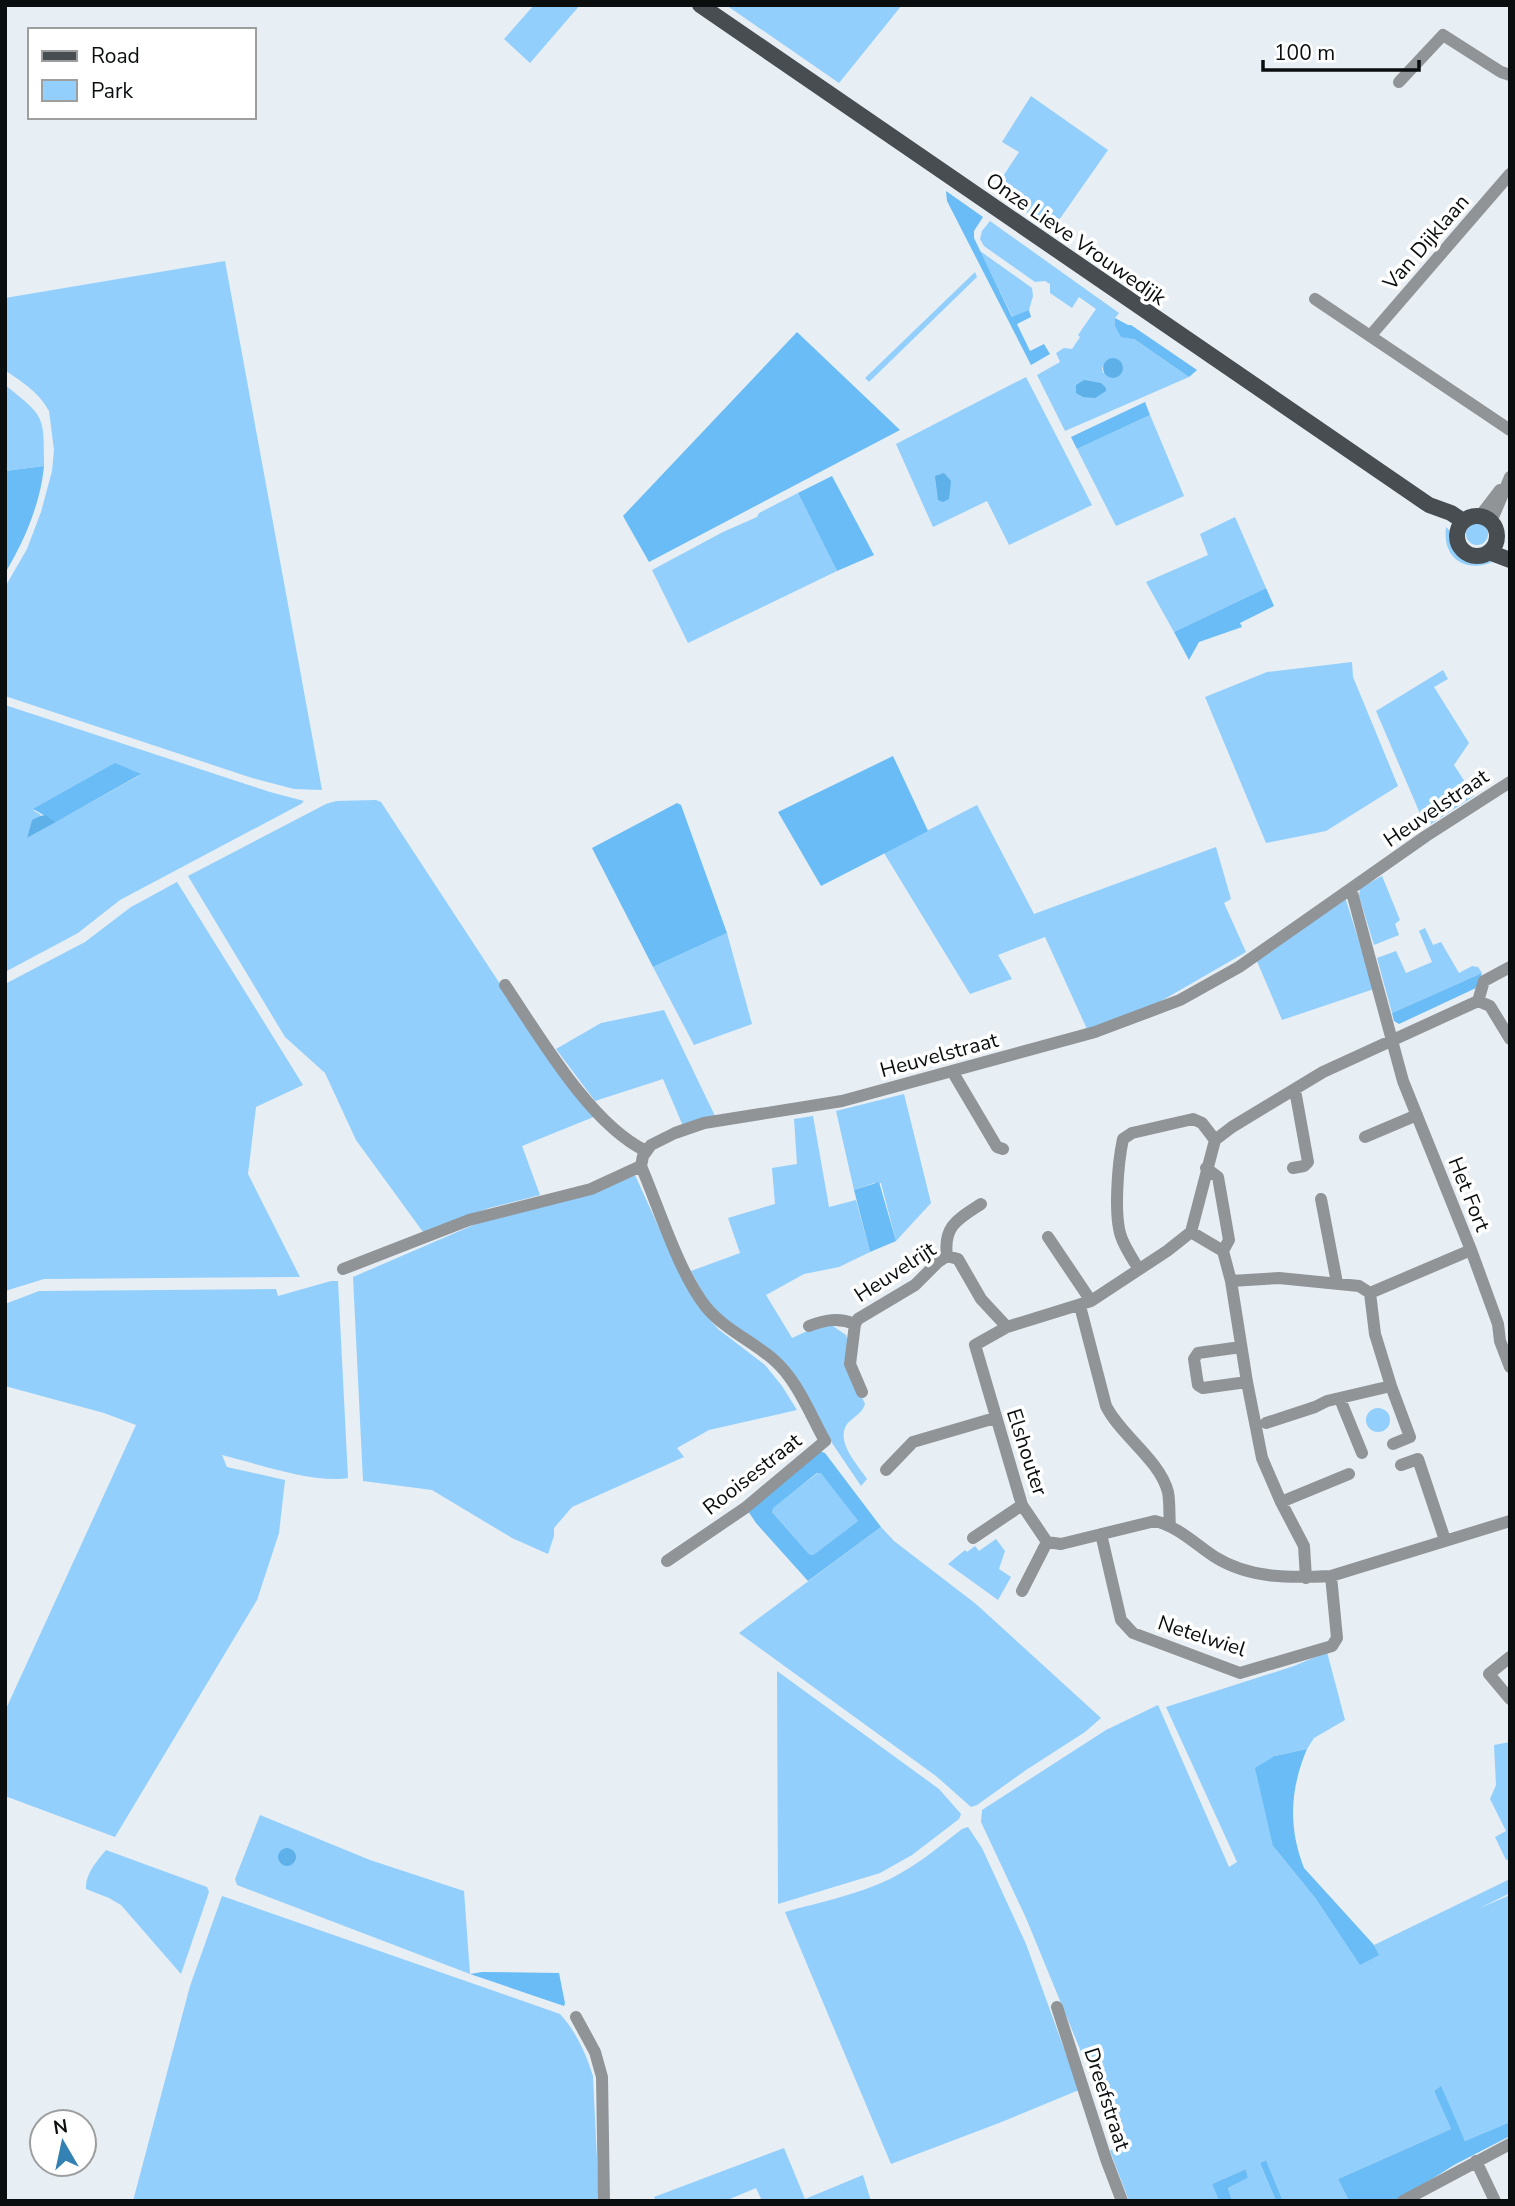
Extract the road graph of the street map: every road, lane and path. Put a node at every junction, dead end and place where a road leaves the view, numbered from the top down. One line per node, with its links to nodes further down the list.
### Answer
1 (700, 5): 10 (main road, Onze Lieve Vrouwedijk)
2 (1510, 75): 3 (street)
3 (1399, 82)
4 (1510, 174): 6 (street, Van Dijklaan)
5 (1315, 299): 6 (street)
6 (1371, 335): 7 (street)
7 (1510, 429)
8 (1508, 481): 9 (street)
9 (1486, 519): 10 (main road); 11 (main road)
10 (1460, 527): 11 (main road)
11 (1499, 547): 12 (main road)
12 (1510, 560)
13 (1510, 782): 14 (street, Heuvelstraat)
14 (1351, 888): 18 (street, Het Fort); 20 (street, Heuvelstraat)
15 (1510, 967): 17 (street)
16 (505, 985): 26 (street)
17 (1478, 1001): 18 (street); 19 (street)
18 (1393, 1038): 21 (street); 22 (street, Het Fort)
19 (1510, 1040)
20 (952, 1071): 25 (street); 26 (street, Heuvelstraat)
21 (1295, 1090): 24 (street); 29 (street)
22 (1417, 1115): 23 (street); 34 (street, Het Fort)
23 (1365, 1137)
24 (1215, 1140): 28 (street); 37 (street)
25 (1003, 1149)
26 (646, 1151): 27 (street)
27 (641, 1166): 38 (street); 68 (street, Rooisestraat)
28 (1206, 1168): 32 (street); 35 (street)
29 (1293, 1168)
30 (1321, 1199): 40 (street)
31 (981, 1204): 36 (street)
32 (1191, 1232): 35 (street); 37 (street)
33 (1048, 1237): 42 (street)
34 (1471, 1250): 41 (street); 46 (street, Het Fort)
35 (1223, 1251): 39 (street)
36 (947, 1256): 43 (street, Heuvelrijt); 45 (street, Heuvelrijt)
37 (1138, 1268): 42 (street)
38 (343, 1269)
39 (1231, 1280): 40 (street); 47 (street)
40 (1337, 1283): 41 (street)
41 (1370, 1293): 50 (street)
42 (1086, 1303): 45 (street); 63 (street)
43 (855, 1324): 44 (street, Heuvelrijt); 51 (street, Heuvelrijt)
44 (809, 1326)
45 (1007, 1327): 53 (street, Elshouter)
46 (1505, 1338): 48 (street, Het Fort)
47 (1241, 1347): 49 (street); 49 (street)
48 (1510, 1367)
49 (1247, 1382): 60 (street)
50 (1391, 1386): 52 (street); 55 (street)
51 (862, 1392)
52 (1340, 1399): 54 (street); 56 (street)
53 (995, 1418): 58 (street); 61 (street, Elshouter)
54 (1266, 1423)
55 (1393, 1444)
56 (1362, 1453)
57 (1401, 1465): 66 (street)
58 (886, 1470)
59 (1349, 1474): 60 (street)
60 (1281, 1502): 70 (street)
61 (1022, 1504): 65 (street); 67 (street, Elshouter)
62 (1510, 1521): 66 (street)
63 (1170, 1526): 64 (street); 70 (street)
64 (1101, 1534): 67 (street); 69 (street, Netelwiel)
65 (973, 1538)
66 (1445, 1540): 69 (street)
67 (1047, 1542): 71 (street)
68 (667, 1561)
69 (1331, 1576): 70 (street)
70 (1306, 1578)
71 (1021, 1591)
72 (1510, 1657): 73 (street)
73 (1510, 1699)
74 (1057, 2007): 79 (street, Dreefstraat)
75 (576, 2017): 78 (street)
76 (1510, 2144): 77 (street)
77 (1476, 2161): 80 (street); 81 (street)
78 (604, 2201)
79 (1122, 2201)
80 (1403, 2201)
81 (1495, 2201)

